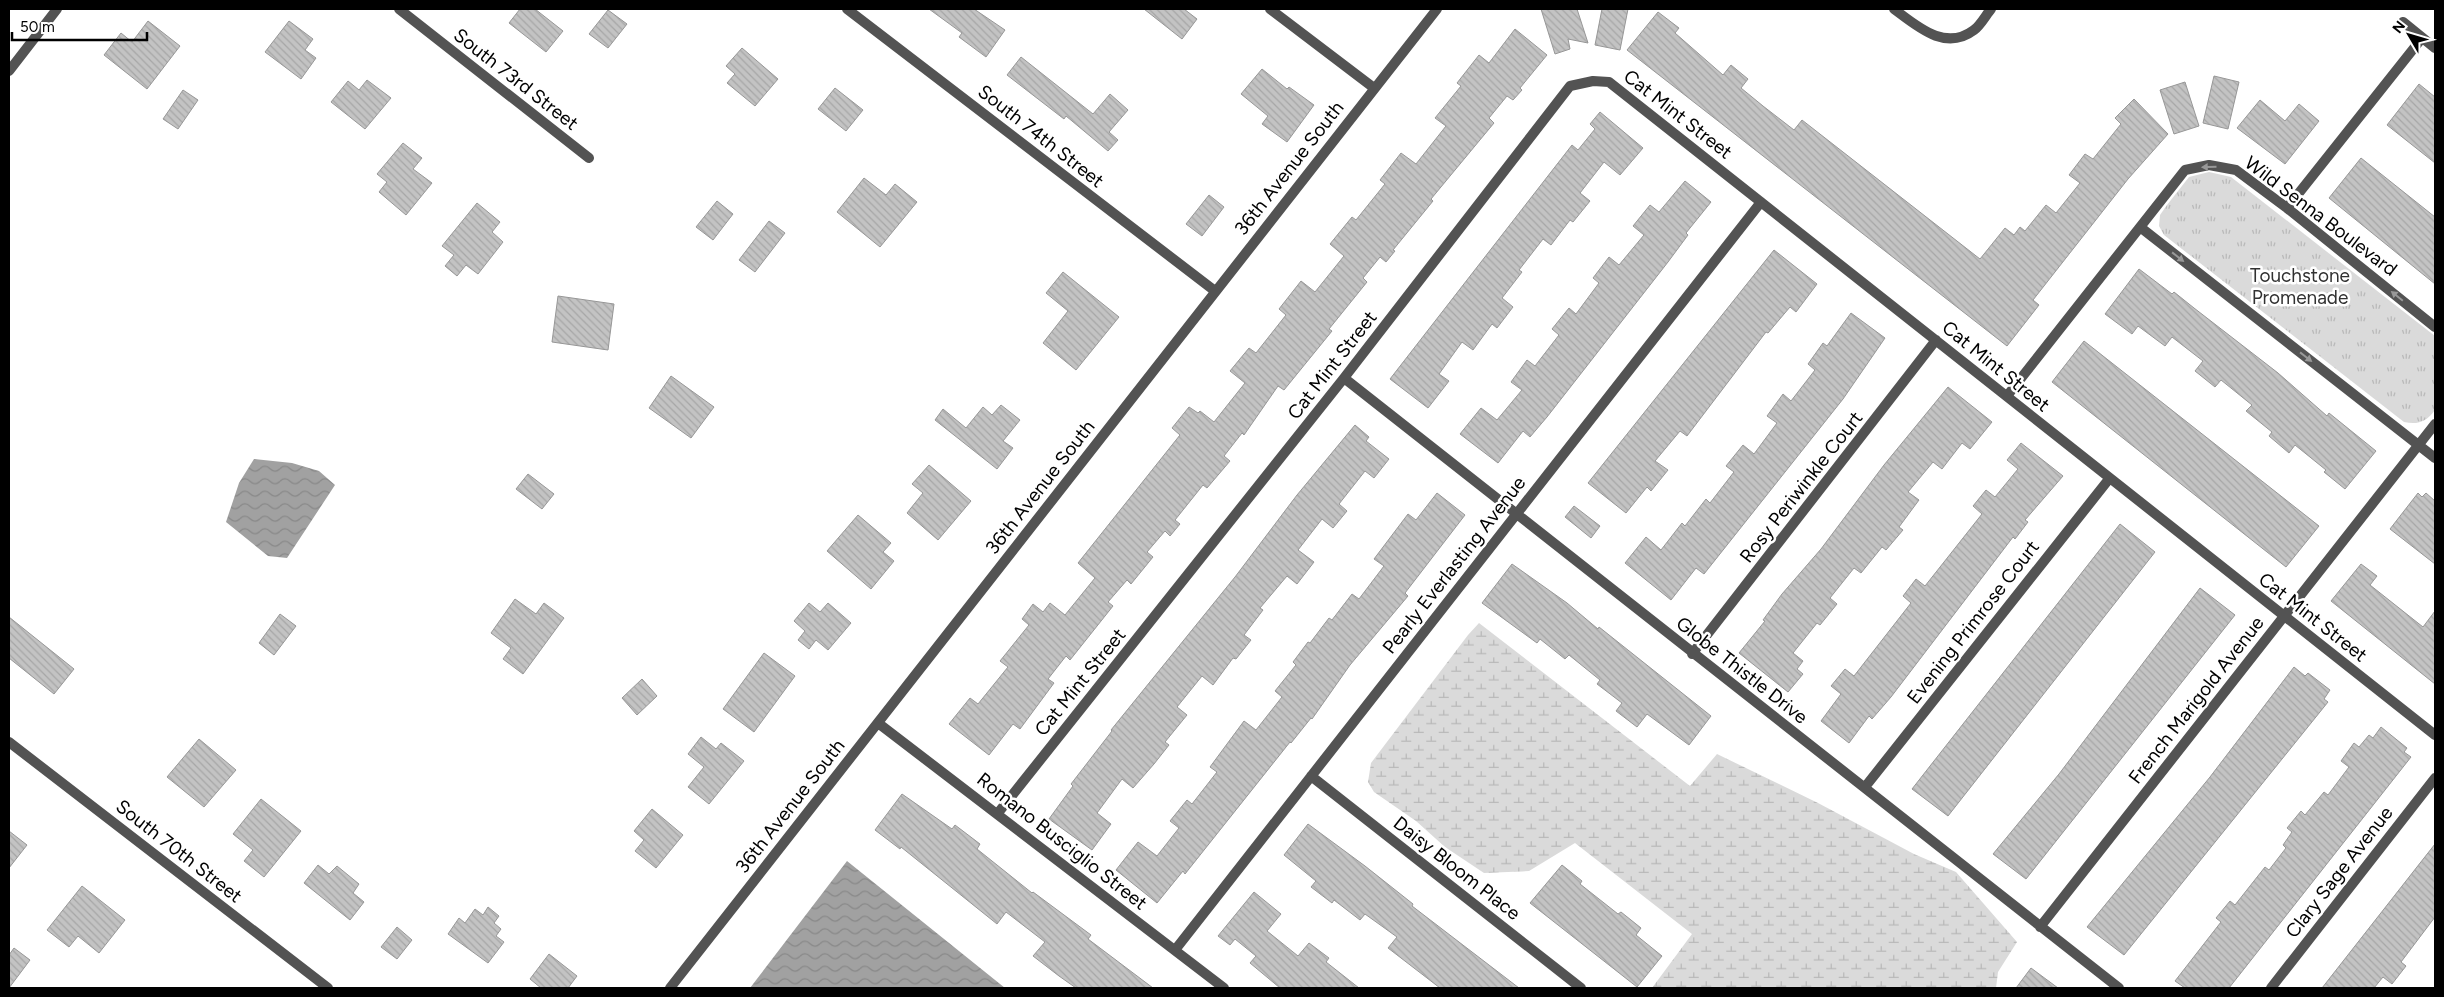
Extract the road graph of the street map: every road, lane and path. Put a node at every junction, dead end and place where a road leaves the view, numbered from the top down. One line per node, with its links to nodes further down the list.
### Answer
1 (57, 9): 11 (street)
2 (399, 9): 13 (street, South 73rd Street)
3 (847, 9): 17 (street, South 74th Street)
4 (1270, 9): 12 (street)
5 (1437, 9): 12 (street, 36th Avenue South)
6 (1894, 9): 7 (street)
7 (1991, 9)
8 (2402, 22): 9 (street)
9 (2422, 38): 10 (street); 15 (street)
10 (2435, 48)
11 (9, 71)
12 (1374, 88): 17 (street, 36th Avenue South)
13 (589, 158)
14 (1761, 202): 19 (street, Cat Mint Street); 20 (street, Cat Mint Street); 26 (street, Pearly Everlasting Avenue)
15 (2287, 208): 16 (street, Wild Senna Boulevard, one-way to 16); 18 (street, Wild Senna Boulevard, one-way to 15)
16 (2140, 226): 21 (street, Wild Senna Boulevard); 23 (street, one-way to 23)
17 (1215, 292): 29 (street, 36th Avenue South)
18 (2435, 327)
19 (1936, 340): 21 (street, Cat Mint Street); 28 (street, Rosy Periwinkle Court)
20 (1344, 378): 26 (street, Globe Thistle Drive); 35 (street, Cat Mint Street)
21 (2007, 396): 25 (street, Cat Mint Street)
22 (2435, 424): 23 (street, French Marigold Avenue)
23 (2418, 445): 24 (street); 27 (street, French Marigold Avenue)
24 (2435, 458)
25 (2109, 479): 27 (street, Cat Mint Street); 34 (street, Evening Primrose Court)
26 (1516, 515): 28 (street, Globe Thistle Drive); 32 (street, Pearly Everlasting Avenue)
27 (2284, 616): 30 (street, Cat Mint Street); 36 (street, French Marigold Avenue)
28 (1692, 654): 34 (street, Globe Thistle Drive)
29 (878, 723): 35 (street, Romano Busciglio Street); 39 (street, 36th Avenue South)
30 (2435, 735)
31 (9, 742): 38 (street, South 70th Street)
32 (1311, 776): 37 (street, Pearly Everlasting Avenue); 41 (street, Daisy Bloom Place)
33 (2435, 778): 43 (street, Clary Sage Avenue)
34 (1865, 787): 36 (street, Globe Thistle Drive)
35 (998, 813): 37 (street, Romano Busciglio Street)
36 (2040, 927): 42 (street, Globe Thistle Drive)
37 (1175, 950): 40 (street, Romano Busciglio Street)
38 (328, 988)
39 (670, 988)
40 (1224, 988)
41 (1581, 988)
42 (2119, 988)
43 (2271, 988)

